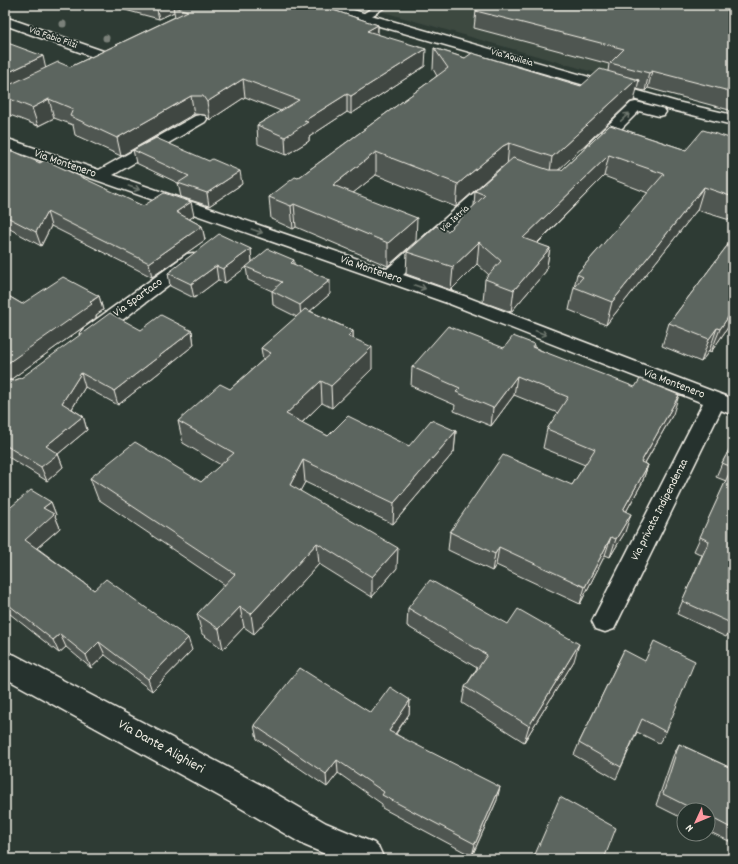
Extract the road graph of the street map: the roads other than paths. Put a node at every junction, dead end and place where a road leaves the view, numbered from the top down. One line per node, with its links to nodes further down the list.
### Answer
1 (300, 5): 3 (street, Via Aquileia)
2 (383, 5): 4 (lane)
3 (344, 9): 4 (street, Via Aquileia)
4 (364, 17): 9 (street, Via Aquileia)
5 (5, 21): 7 (street, Via Fabio Filzi)
6 (114, 48): 7 (street)
7 (101, 54): 8 (street)
8 (80, 65)
9 (674, 106): 11 (street, Via Aquileia); 12 (street, Via Aquileia)
10 (200, 119): 17 (street)
11 (704, 120): 13 (street, Via Aquileia); 15 (street, one-way to 11)
12 (733, 120)
13 (733, 130)
14 (5, 143): 17 (street, Via Montenero)
15 (580, 160)
16 (507, 172): 19 (street, Via Istria)
17 (100, 176): 18 (street, Via Montenero, one-way to 18)
18 (239, 224): 19 (street, Via Montenero, one-way to 19); 20 (street, Via Spartaco)
19 (390, 277): 21 (street, Via Montenero, one-way to 21)
20 (75, 344)
21 (724, 404): 22 (street, Via privata Indipendenza)
22 (605, 621)
23 (5, 664): 24 (street, Via Dante Alighieri)
24 (315, 834): 25 (street, Via Dante Alighieri); 26 (street, Via Dante Alighieri)
25 (338, 859)
26 (368, 859)

